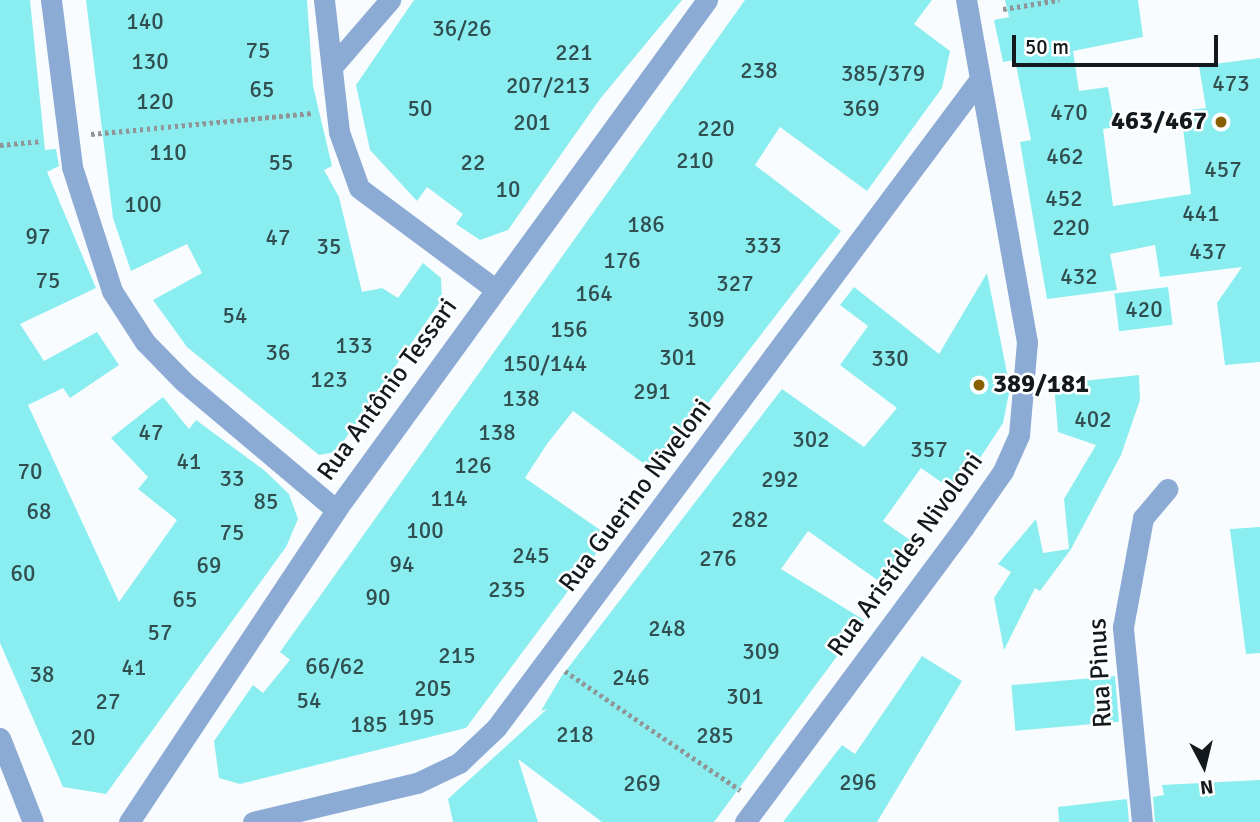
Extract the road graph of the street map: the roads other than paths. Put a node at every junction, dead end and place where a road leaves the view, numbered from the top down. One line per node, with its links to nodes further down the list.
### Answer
1 (51, 0): 10 (street)
2 (324, 0): 6 (street)
3 (390, 0): 6 (street)
4 (707, 0): 8 (street, Rua Antônio Tessari)
5 (966, 0): 7 (street, Rua Aristídes Nivoloni)
6 (332, 67): 8 (street)
7 (976, 83): 14 (street, Rua Guerino Niveloni); 15 (street, Rua Aristídes Nivoloni)
8 (495, 289): 10 (street, Rua Antônio Tessari)
9 (1167, 489): 16 (street, Rua Pinus)
10 (336, 510): 13 (street, Rua Antônio Tessari)
11 (0, 738): 12 (street)
12 (33, 822)
13 (129, 822)
14 (253, 822)
15 (745, 822)
16 (1142, 822)

